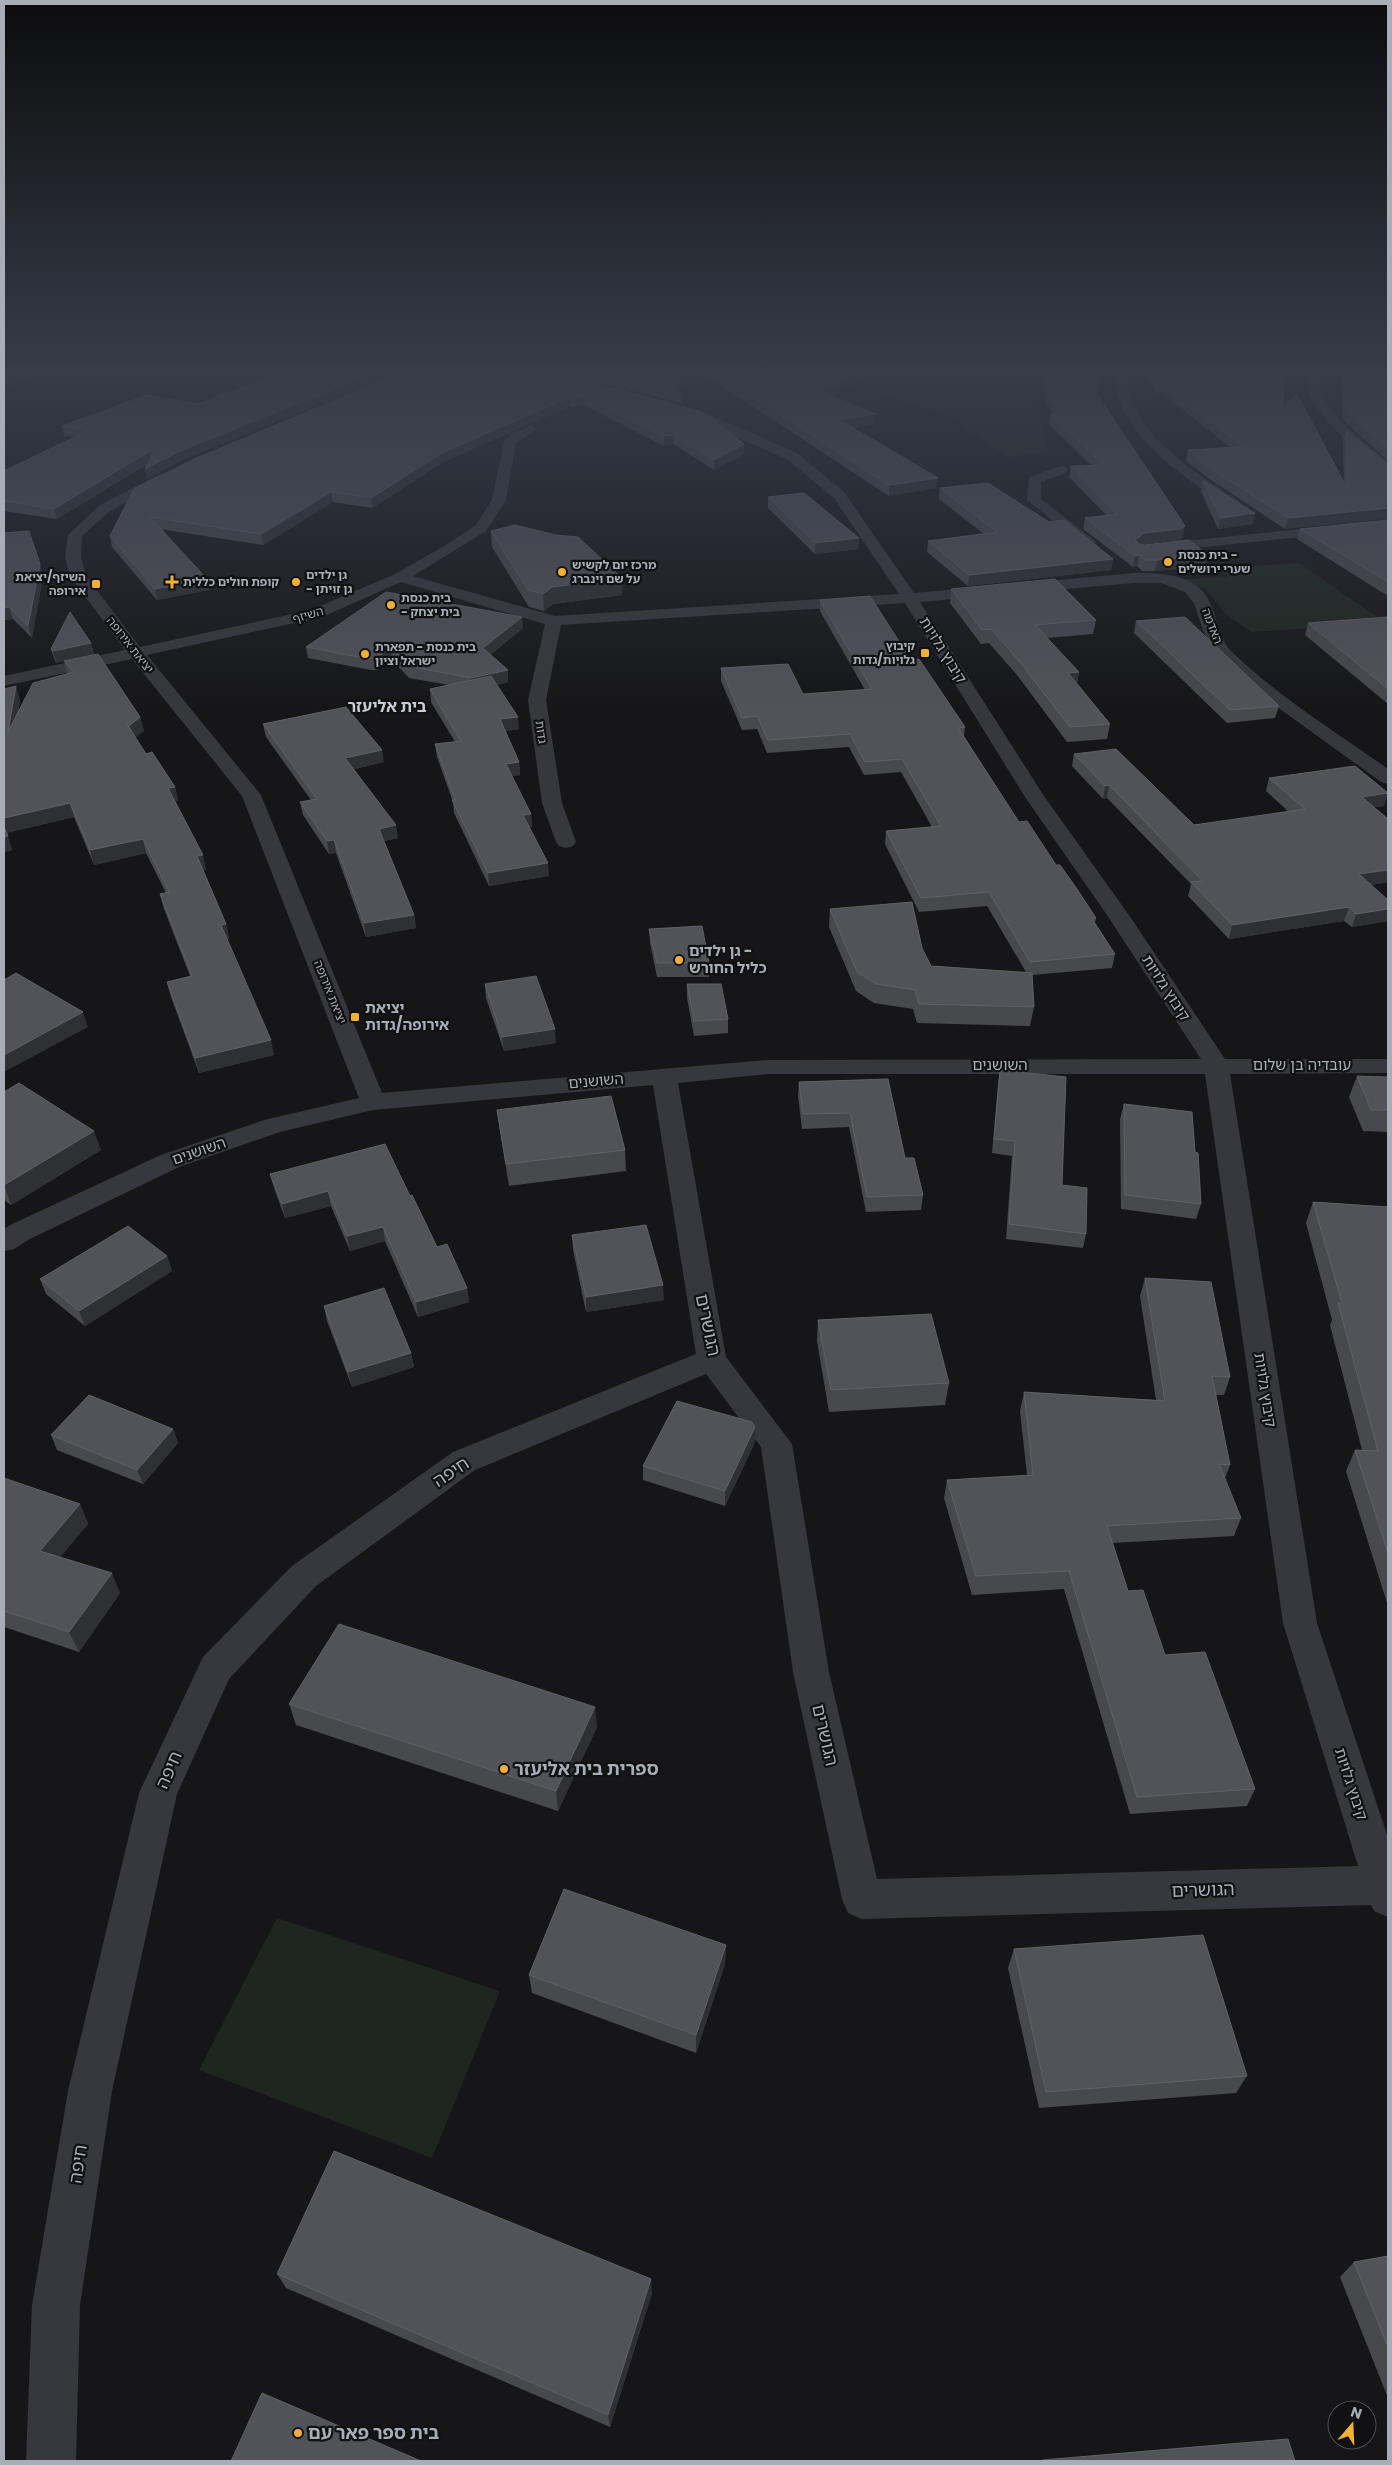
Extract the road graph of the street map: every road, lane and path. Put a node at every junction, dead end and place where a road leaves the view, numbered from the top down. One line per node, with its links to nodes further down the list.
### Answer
1 (155, 482): 17 (street, יציאת אירופה)
2 (502, 482): 13 (street, השיזף)
3 (823, 482): 15 (street, קיבוץ גלויות)
4 (1034, 482): 11 (street)
5 (1201, 482): 6 (street)
6 (1247, 512)
7 (1264, 523): 9 (street)
8 (1388, 524): 9 (street)
9 (1280, 534): 10 (street)
10 (1142, 550)
11 (1103, 554)
12 (1119, 566): 14 (street)
13 (400, 576): 16 (street, האדמה); 17 (street, השיזף)
14 (1134, 578): 15 (street, האדמה); 19 (street, האדמה)
15 (910, 598): 16 (street, האדמה); 21 (street, קיבוץ גלויות)
16 (554, 621): 20 (street, גדות)
17 (136, 653): 18 (street, השיזף); 24 (street, יציאת אירופה)
18 (4, 682)
19 (1388, 778)
20 (566, 842)
21 (1216, 1064): 22 (street, עובדיה בן שלום); 23 (street, השושנים); 27 (street, קיבוץ גלויות)
22 (1388, 1066)
23 (664, 1075): 24 (street, השושנים); 26 (street, הגושרים)
24 (374, 1102): 25 (street, השושנים)
25 (9, 1233)
26 (712, 1360): 27 (street, הגושרים); 28 (street, חיפה)
27 (1386, 1891)
28 (51, 2461)

